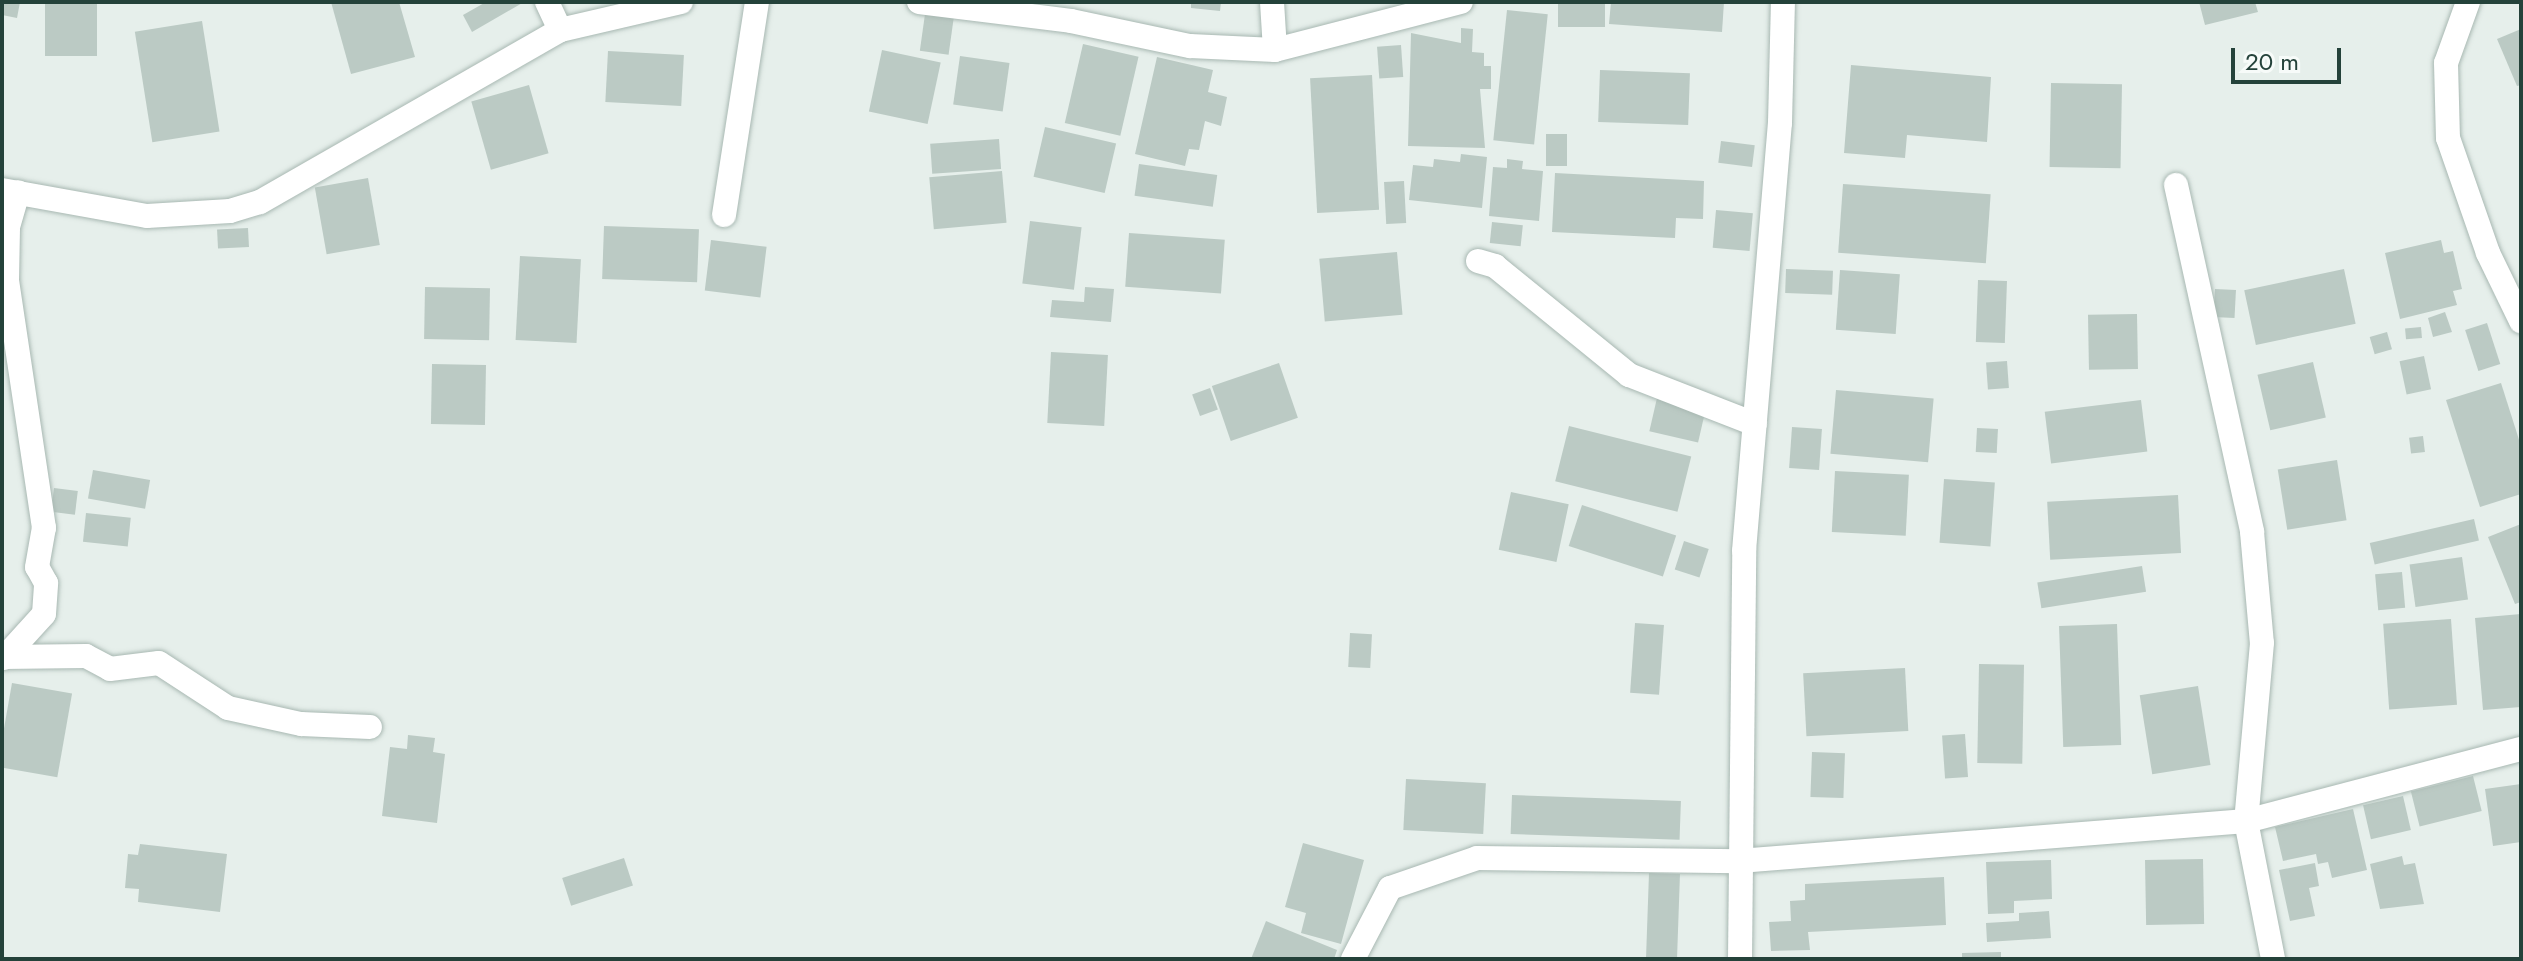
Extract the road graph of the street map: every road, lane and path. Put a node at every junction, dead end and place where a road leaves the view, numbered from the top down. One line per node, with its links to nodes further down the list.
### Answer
1 (547, 2): 9 (street)
2 (681, 2): 9 (street)
3 (757, 2): 13 (street)
4 (919, 2): 10 (street)
5 (1272, 2): 10 (street)
6 (1461, 2): 10 (street)
7 (1783, 2): 16 (street)
8 (2468, 2): 15 (street)
9 (560, 30): 12 (street)
10 (1275, 50)
11 (2176, 185): 20 (street)
12 (10, 191): 17 (street)
13 (724, 215)
14 (1478, 261): 16 (street)
15 (2521, 321)
16 (1755, 424): 21 (street)
17 (3, 658): 18 (street)
18 (370, 727)
19 (2521, 749): 20 (street)
20 (2246, 821): 21 (street); 24 (street)
21 (1739, 861): 22 (street); 23 (street)
22 (1353, 959)
23 (1740, 959)
24 (2273, 959)

